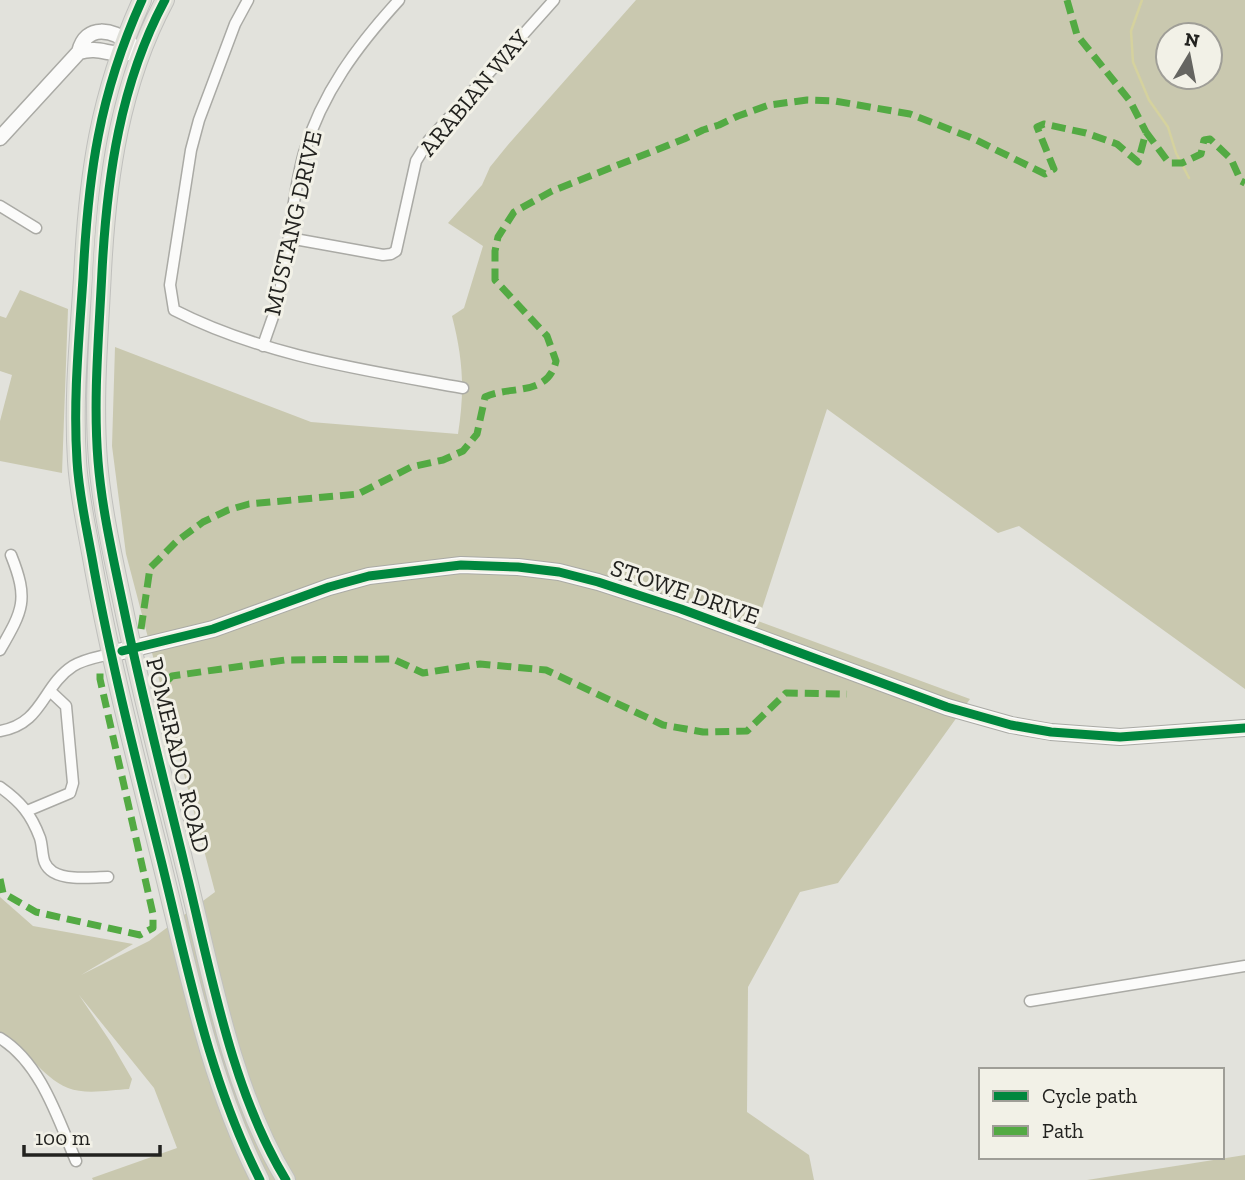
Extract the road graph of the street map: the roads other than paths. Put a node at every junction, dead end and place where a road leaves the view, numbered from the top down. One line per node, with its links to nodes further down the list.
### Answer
1 (142, 0): 6 (main road, POMERADO ROAD)
2 (165, 0): 7 (main road, POMERADO ROAD)
3 (248, 0): 12 (street)
4 (398, 0): 11 (street, MUSTANG DRIVE)
5 (554, 0): 11 (street, ARABIAN WAY)
6 (122, 47): 7 (street); 8 (street); 17 (main road, POMERADO ROAD)
7 (140, 52): 15 (main road, POMERADO ROAD)
8 (0, 138)
9 (0, 206): 10 (street)
10 (36, 228)
11 (289, 238): 12 (street, MUSTANG DRIVE)
12 (263, 346): 13 (street)
13 (463, 388)
14 (11, 555): 16 (street)
15 (132, 649): 17 (main road, STOWE DRIVE); 19 (main road, STOWE DRIVE); 29 (main road, POMERADO ROAD)
16 (0, 650)
17 (110, 654): 18 (street); 28 (main road, POMERADO ROAD)
18 (50, 691): 20 (street); 22 (street)
19 (1245, 729)
20 (0, 731)
21 (0, 787): 22 (street)
22 (27, 811): 23 (street)
23 (108, 877)
24 (1245, 966): 25 (street)
25 (1030, 1001)
26 (0, 1038): 27 (street)
27 (76, 1161)
28 (260, 1180)
29 (286, 1180)

